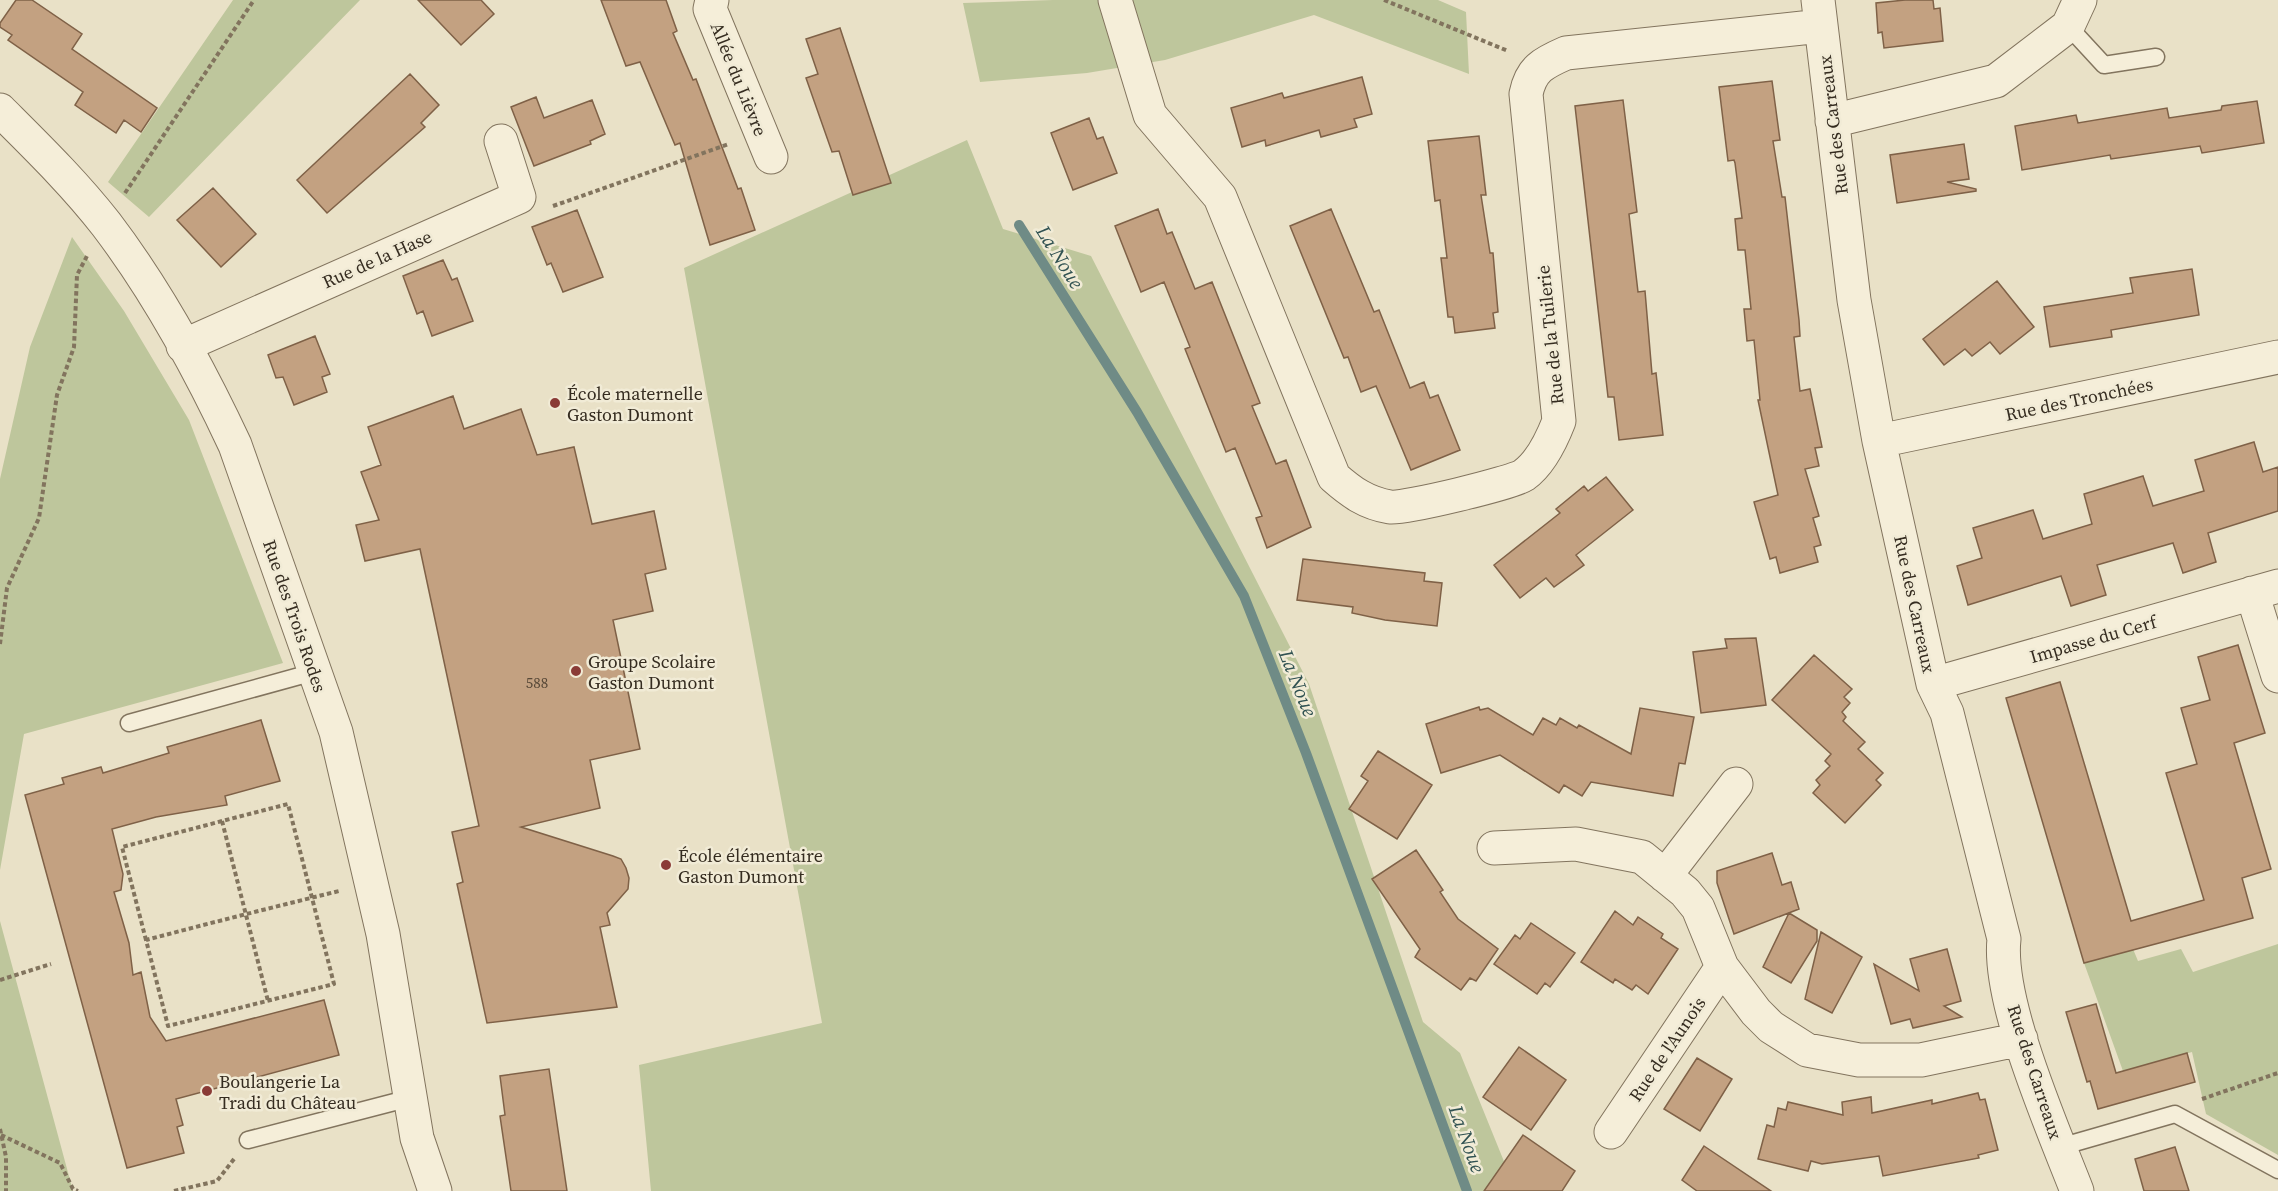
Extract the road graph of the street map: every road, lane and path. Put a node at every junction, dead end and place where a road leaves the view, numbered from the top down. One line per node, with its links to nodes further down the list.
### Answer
1 (254, 0): 14 (path)
2 (712, 0): 12 (street, Allée du Lièvre)
3 (1115, 0): 8 (street, Rue de la Tuilerie)
4 (1384, 0): 8 (path)
5 (1820, 13): 8 (street); 10 (street, Rue des Carreaux)
6 (2074, 13): 7 (lane); 10 (street)
7 (2156, 57)
8 (1540, 64)
9 (0, 110): 16 (street, Rue des Trois Rodes)
10 (1832, 121): 18 (street, Rue des Carreaux)
11 (501, 141): 13 (street)
12 (766, 145): 13 (path)
13 (519, 197): 16 (street, Rue de la Hase)
14 (119, 202)
15 (89, 250): 20 (path)
16 (183, 346): 21 (street, Rue des Trois Rodes)
17 (2278, 357): 18 (street, Rue des Tronchées)
18 (1879, 441): 23 (street, Rue des Carreaux)
19 (2265, 590): 22 (street, Impasse du Cerf); 23 (street, Impasse du Cerf)
20 (0, 644)
21 (314, 672): 24 (lane); 29 (street, Rue des Trois Rodes)
22 (2278, 676)
23 (1933, 684): 37 (street, Rue des Carreaux)
24 (129, 723)
25 (1736, 783): 28 (street)
26 (222, 821): 30 (path); 31 (path); 32 (path)
27 (1494, 848): 28 (street)
28 (1665, 876): 34 (street)
29 (372, 882): 30 (path); 39 (street, Rue des Trois Rodes)
30 (312, 897): 31 (path); 36 (path)
31 (246, 914): 32 (path); 36 (path)
32 (146, 940): 36 (path)
33 (51, 964): 35 (path)
34 (1722, 967): 37 (street); 42 (street, Rue de l'Aunois)
35 (0, 980)
36 (268, 1001)
37 (2021, 1039): 44 (street, Rue des Carreaux)
38 (2278, 1073): 40 (path)
39 (410, 1098): 43 (lane); 49 (street, Rue des Trois Rodes)
40 (2175, 1114): 44 (lane); 45 (lane)
41 (1, 1132): 46 (path); 47 (path)
42 (1611, 1132)
43 (248, 1140): 48 (path)
44 (2060, 1147): 50 (street, Rue des Carreaux)
45 (2278, 1170)
46 (6, 1191)
47 (78, 1191)
48 (174, 1191)
49 (435, 1191)
50 (2077, 1191)

